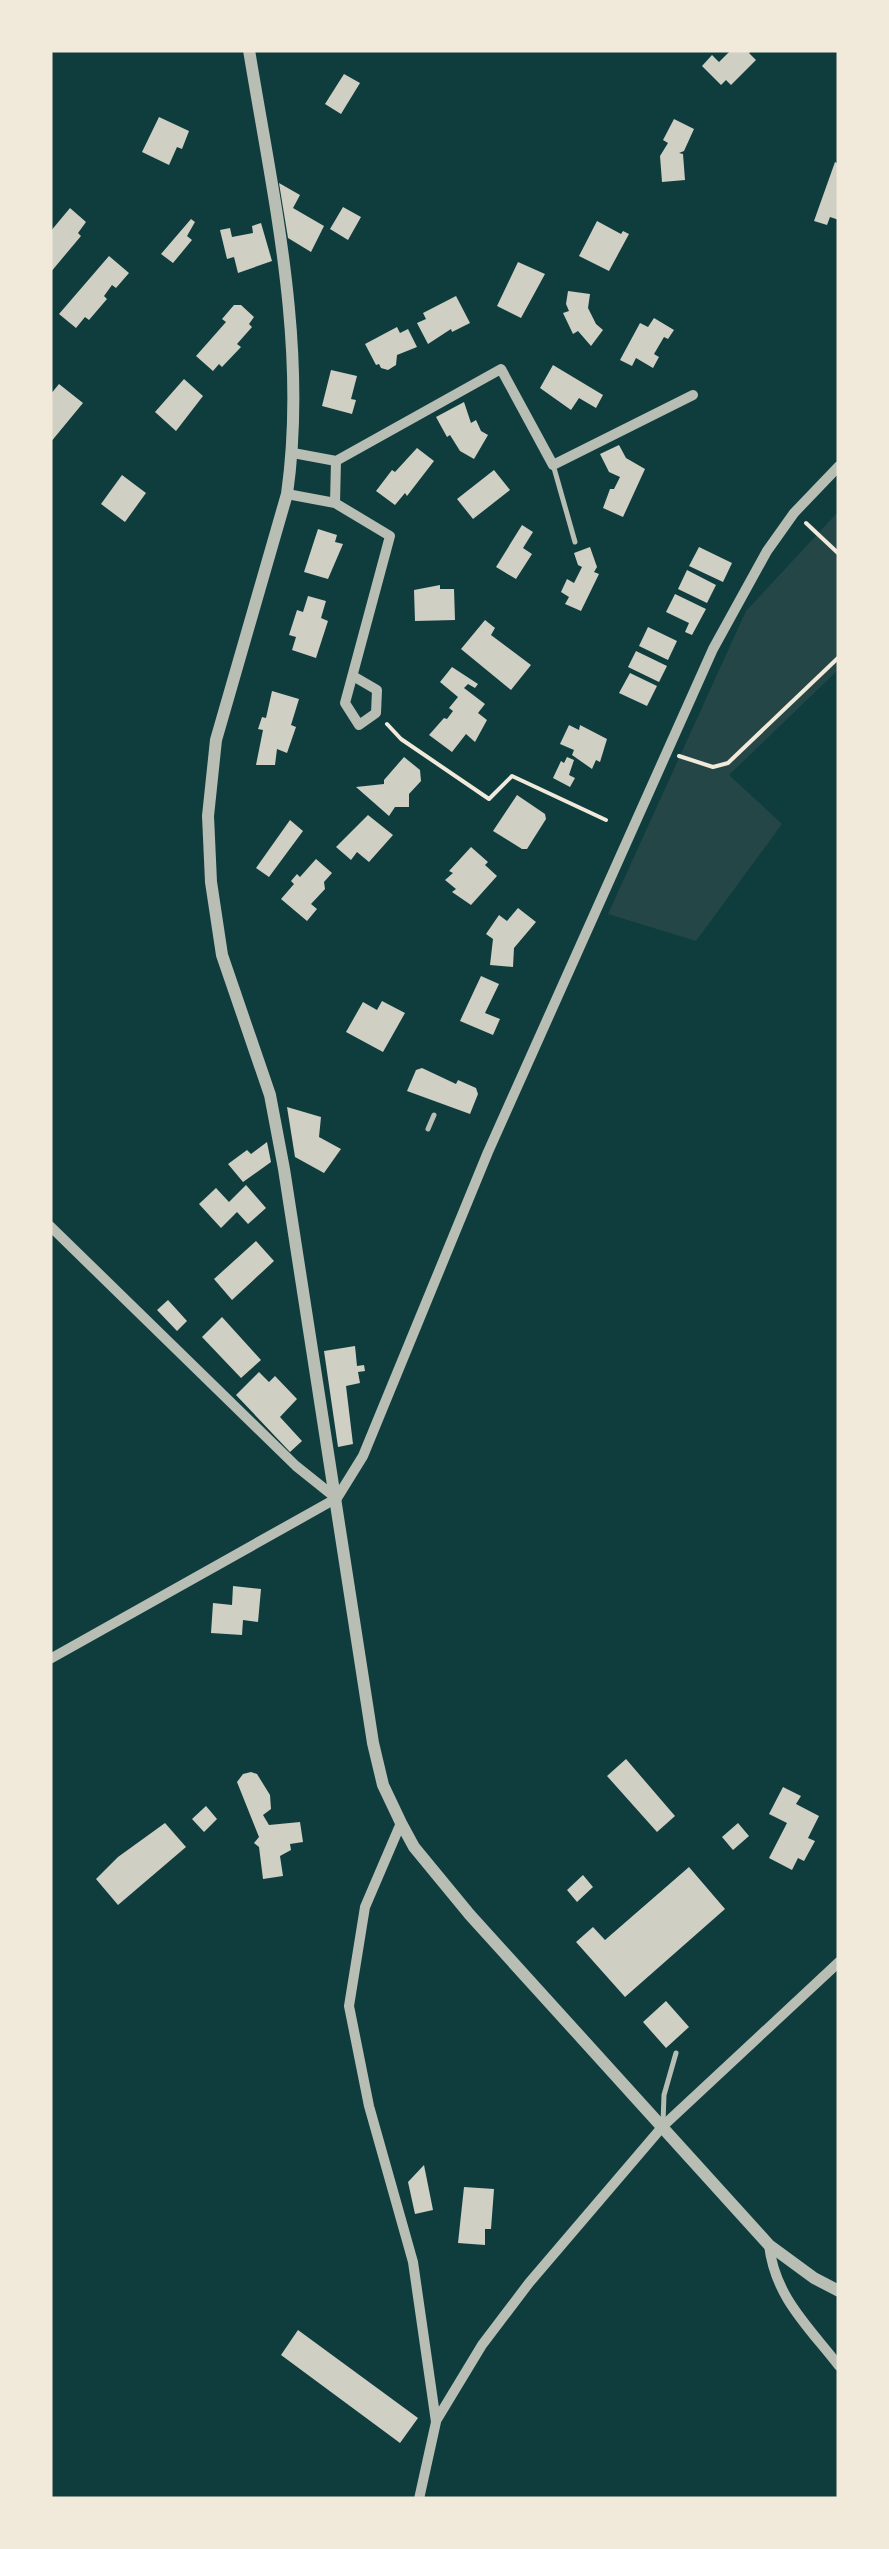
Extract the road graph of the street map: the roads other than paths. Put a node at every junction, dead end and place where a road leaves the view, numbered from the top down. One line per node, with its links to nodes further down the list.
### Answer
1 (249, 50): 3 (street)
2 (694, 395): 5 (street)
3 (293, 453): 4 (street); 7 (street)
4 (336, 461): 5 (street); 8 (street)
5 (553, 465): 9 (lane)
6 (839, 466): 14 (street)
7 (287, 494): 8 (street); 14 (street)
8 (336, 503): 10 (street)
9 (575, 542)
10 (353, 676): 10 (street)
11 (434, 1115): 12 (lane)
12 (428, 1129)
13 (50, 1226): 14 (street)
14 (337, 1498): 15 (street); 16 (street)
15 (50, 1659)
16 (400, 1824): 19 (street); 23 (street)
17 (839, 1962): 19 (street)
18 (676, 2053): 19 (lane)
19 (663, 2126): 20 (street); 23 (street)
20 (769, 2245): 21 (street); 22 (street)
21 (839, 2291)
22 (839, 2366)
23 (436, 2422): 24 (street)
24 (419, 2499)

